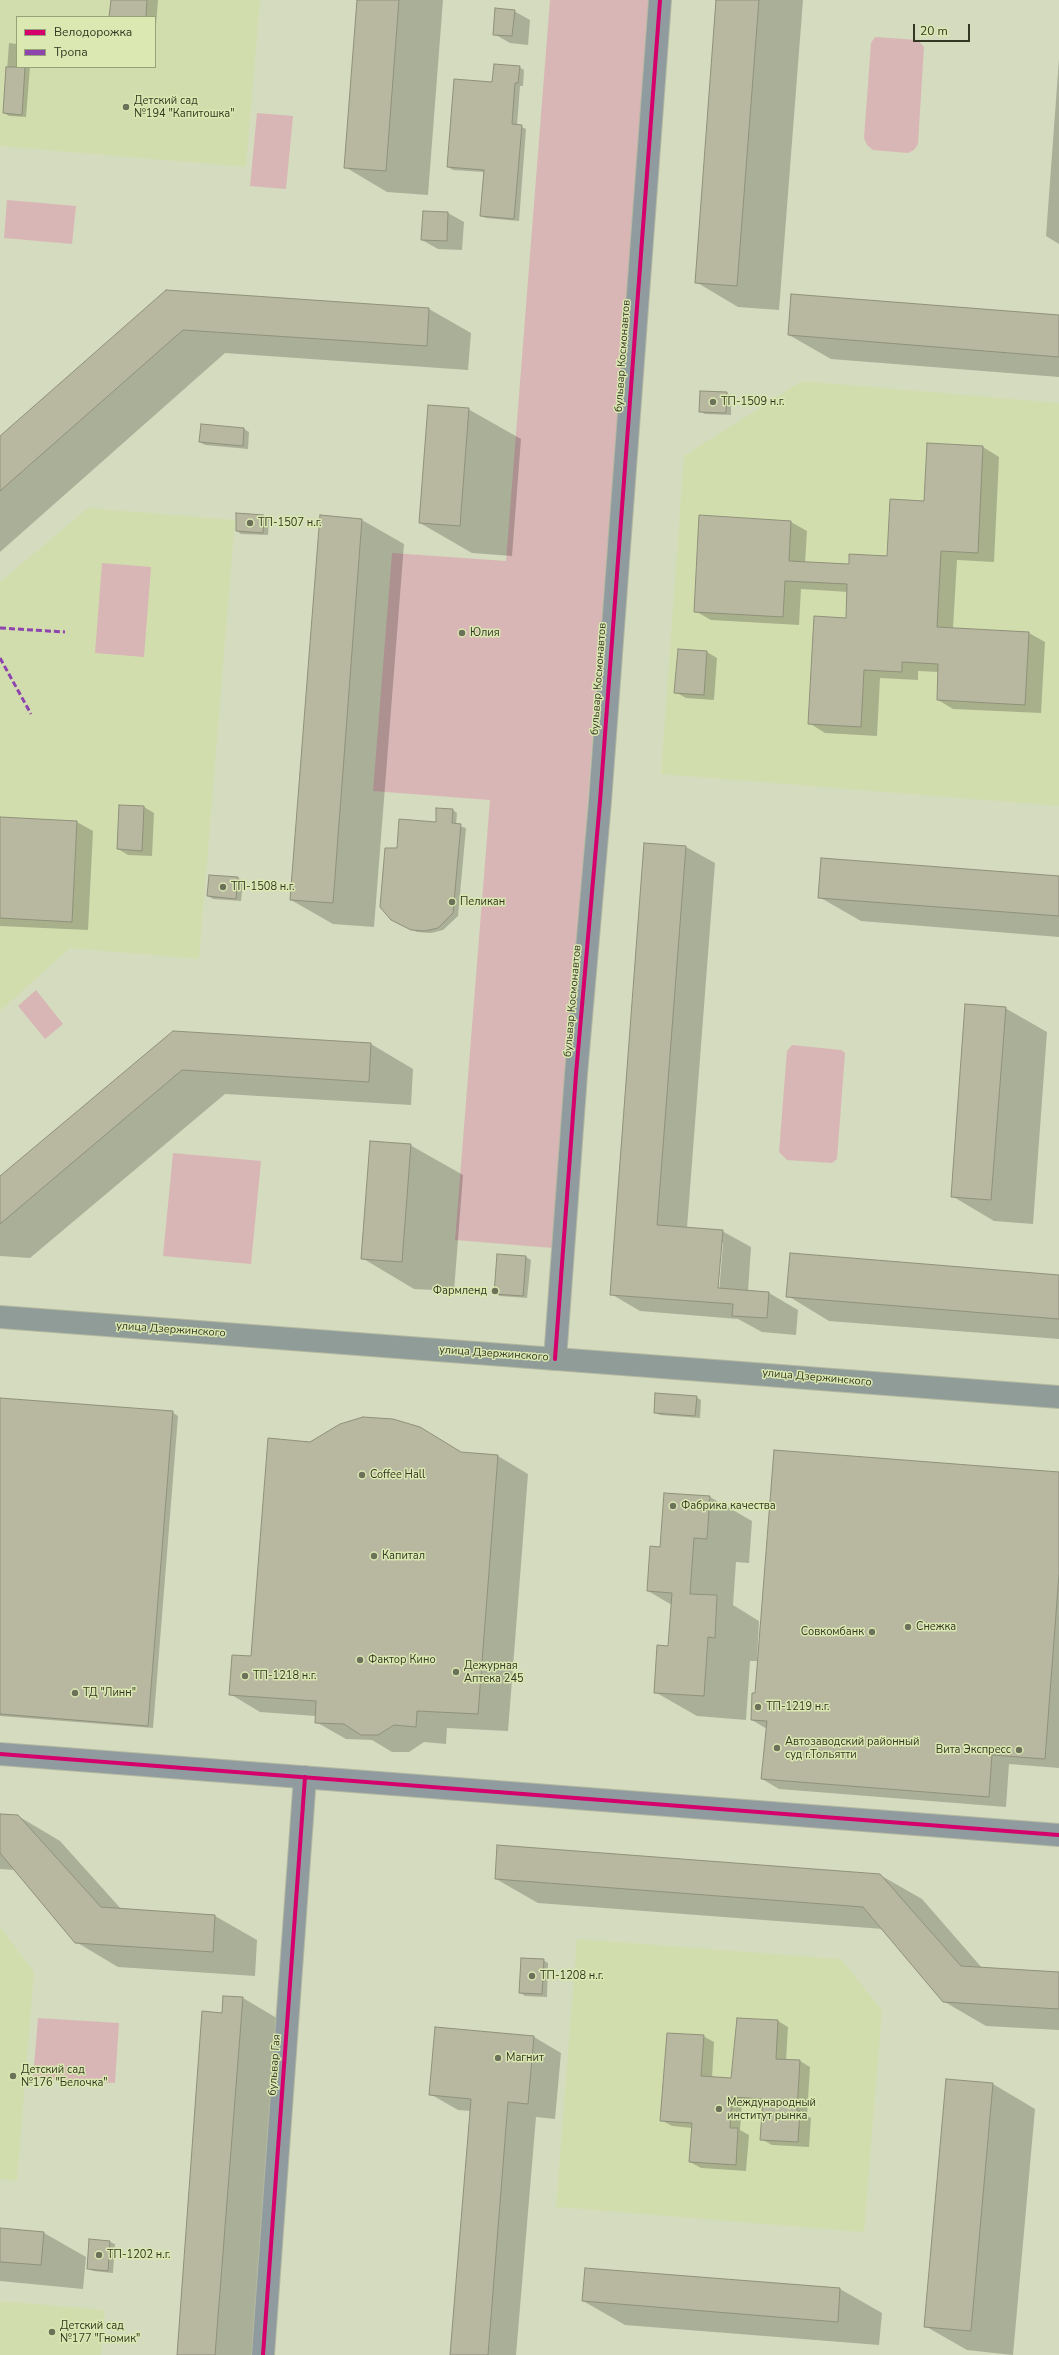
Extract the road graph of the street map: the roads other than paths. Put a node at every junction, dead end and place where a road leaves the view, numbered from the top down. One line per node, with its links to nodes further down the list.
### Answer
1 (660, 0): 3 (street, бульвар Космонавтов)
2 (0, 1317): 3 (main road, улица Дзержинского)
3 (555, 1359): 4 (main road, улица Дзержинского)
4 (1059, 1397)
5 (0, 1754): 6 (street)
6 (305, 1777): 7 (street); 8 (street, бульвар Гая)
7 (1059, 1835)
8 (263, 2355)

